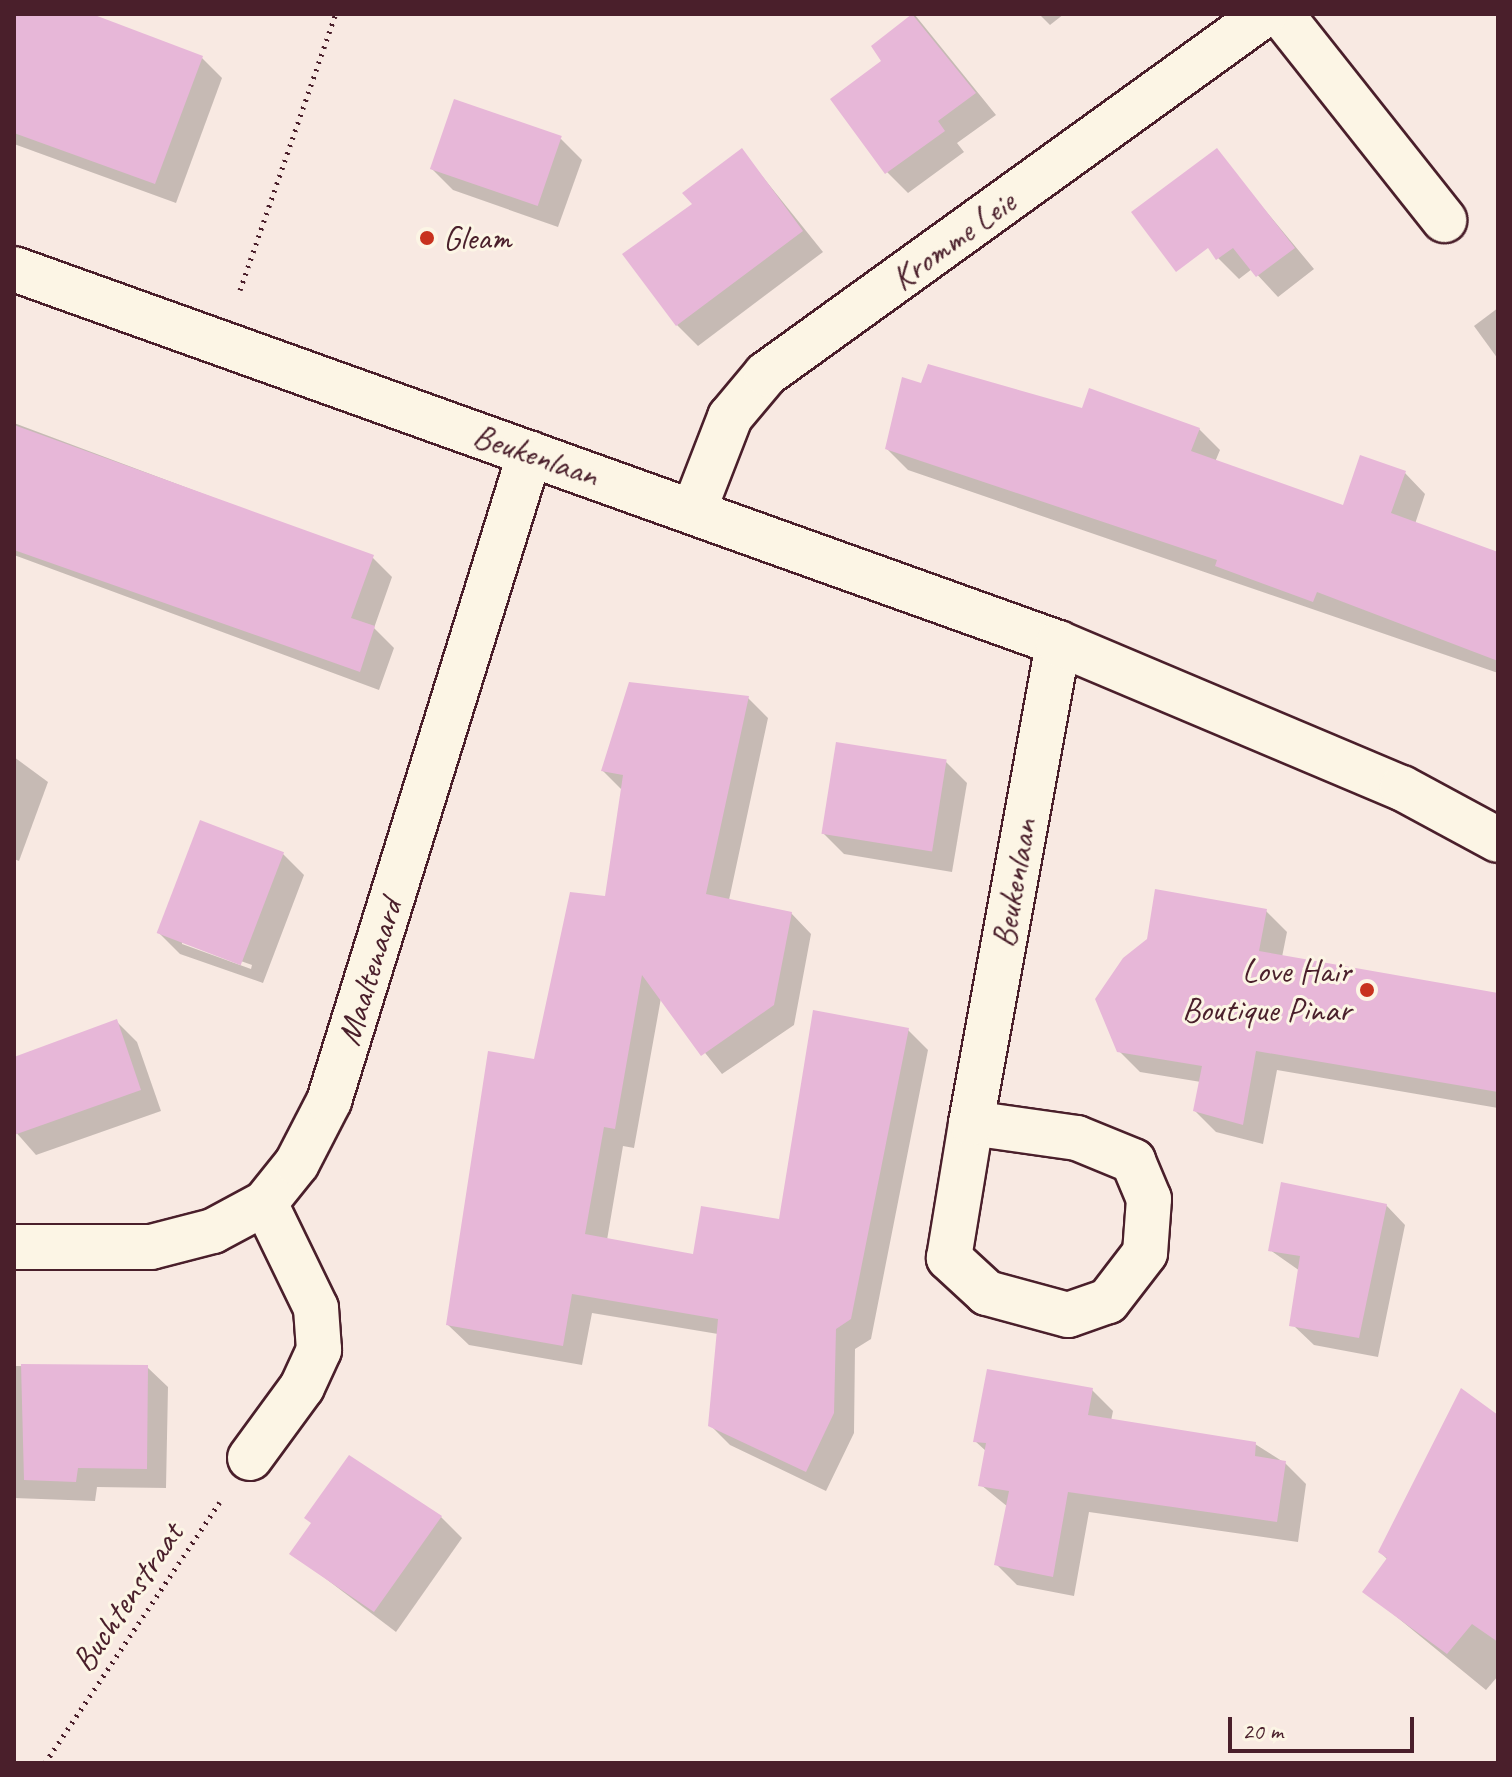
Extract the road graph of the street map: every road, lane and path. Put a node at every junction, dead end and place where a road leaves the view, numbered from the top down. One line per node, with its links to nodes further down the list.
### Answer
1 (1265, 14): 8 (street, Kromme Leie)
2 (1281, 14): 4 (street)
3 (335, 15): 6 (path)
4 (1444, 220)
5 (14, 269): 6 (street, Beukenlaan)
6 (222, 342): 7 (street, Beukenlaan)
7 (530, 453): 8 (street, Beukenlaan); 12 (street, Maaltenaard)
8 (694, 510): 9 (street, Beukenlaan)
9 (1058, 643): 10 (street, Beukenlaan); 11 (street, Beukenlaan)
10 (1498, 840)
11 (971, 1123): 11 (street, Beukenlaan)
12 (265, 1203): 13 (street); 14 (street)
13 (14, 1247)
14 (250, 1458): 15 (path, Buchtenstraat)
15 (45, 1763)

